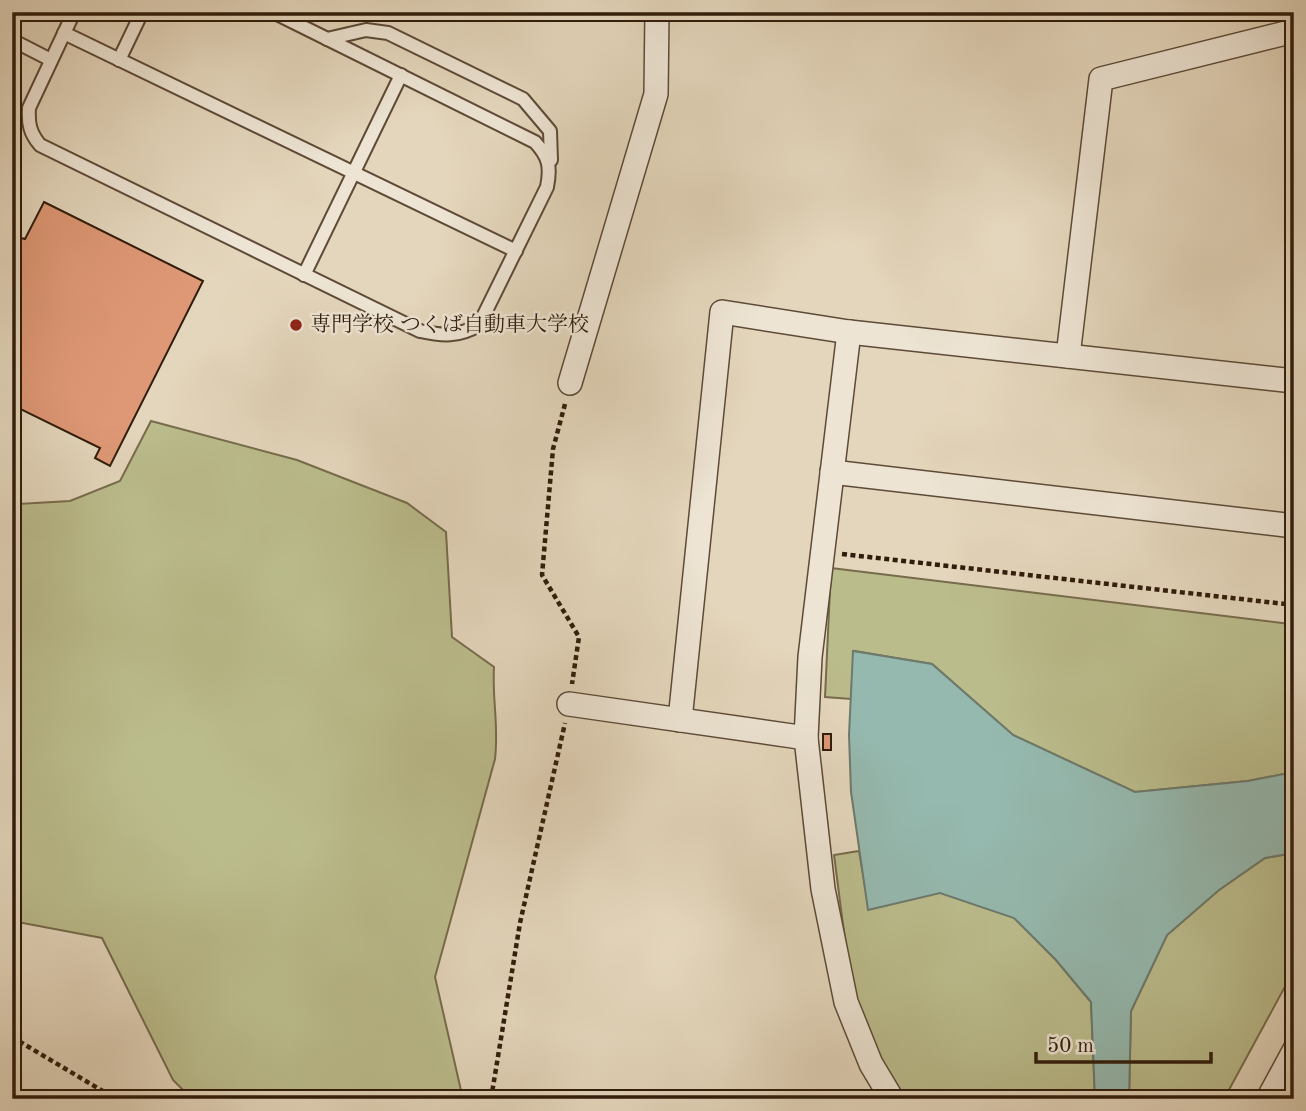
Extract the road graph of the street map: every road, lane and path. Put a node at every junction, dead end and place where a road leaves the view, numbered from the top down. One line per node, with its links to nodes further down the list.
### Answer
1 (74, 12): 6 (lane)
2 (142, 12): 10 (lane)
3 (273, 12): 7 (lane)
4 (657, 12): 19 (street)
5 (1294, 31): 17 (street)
6 (64, 33): 9 (lane); 10 (lane)
7 (327, 39): 11 (lane); 12 (lane)
8 (12, 40): 9 (lane)
9 (51, 60): 15 (lane)
10 (119, 60): 13 (lane)
11 (401, 75): 12 (lane); 13 (lane)
12 (550, 170): 14 (lane)
13 (354, 173): 14 (lane); 15 (lane)
14 (516, 251): 15 (lane)
15 (304, 275)
16 (849, 332): 17 (street); 20 (street); 25 (street)
17 (1068, 356): 18 (street)
18 (1294, 380)
19 (570, 383): 24 (path)
20 (832, 472): 21 (street); 22 (street)
21 (1294, 526)
22 (822, 552): 23 (path); 26 (street)
23 (1294, 605)
24 (569, 705): 25 (street); 30 (path)
25 (680, 720): 26 (street)
26 (806, 738): 31 (street)
27 (12, 1037): 29 (path)
28 (1294, 1051): 32 (street)
29 (116, 1099)
30 (491, 1099)
31 (892, 1099)
32 (1268, 1099)

